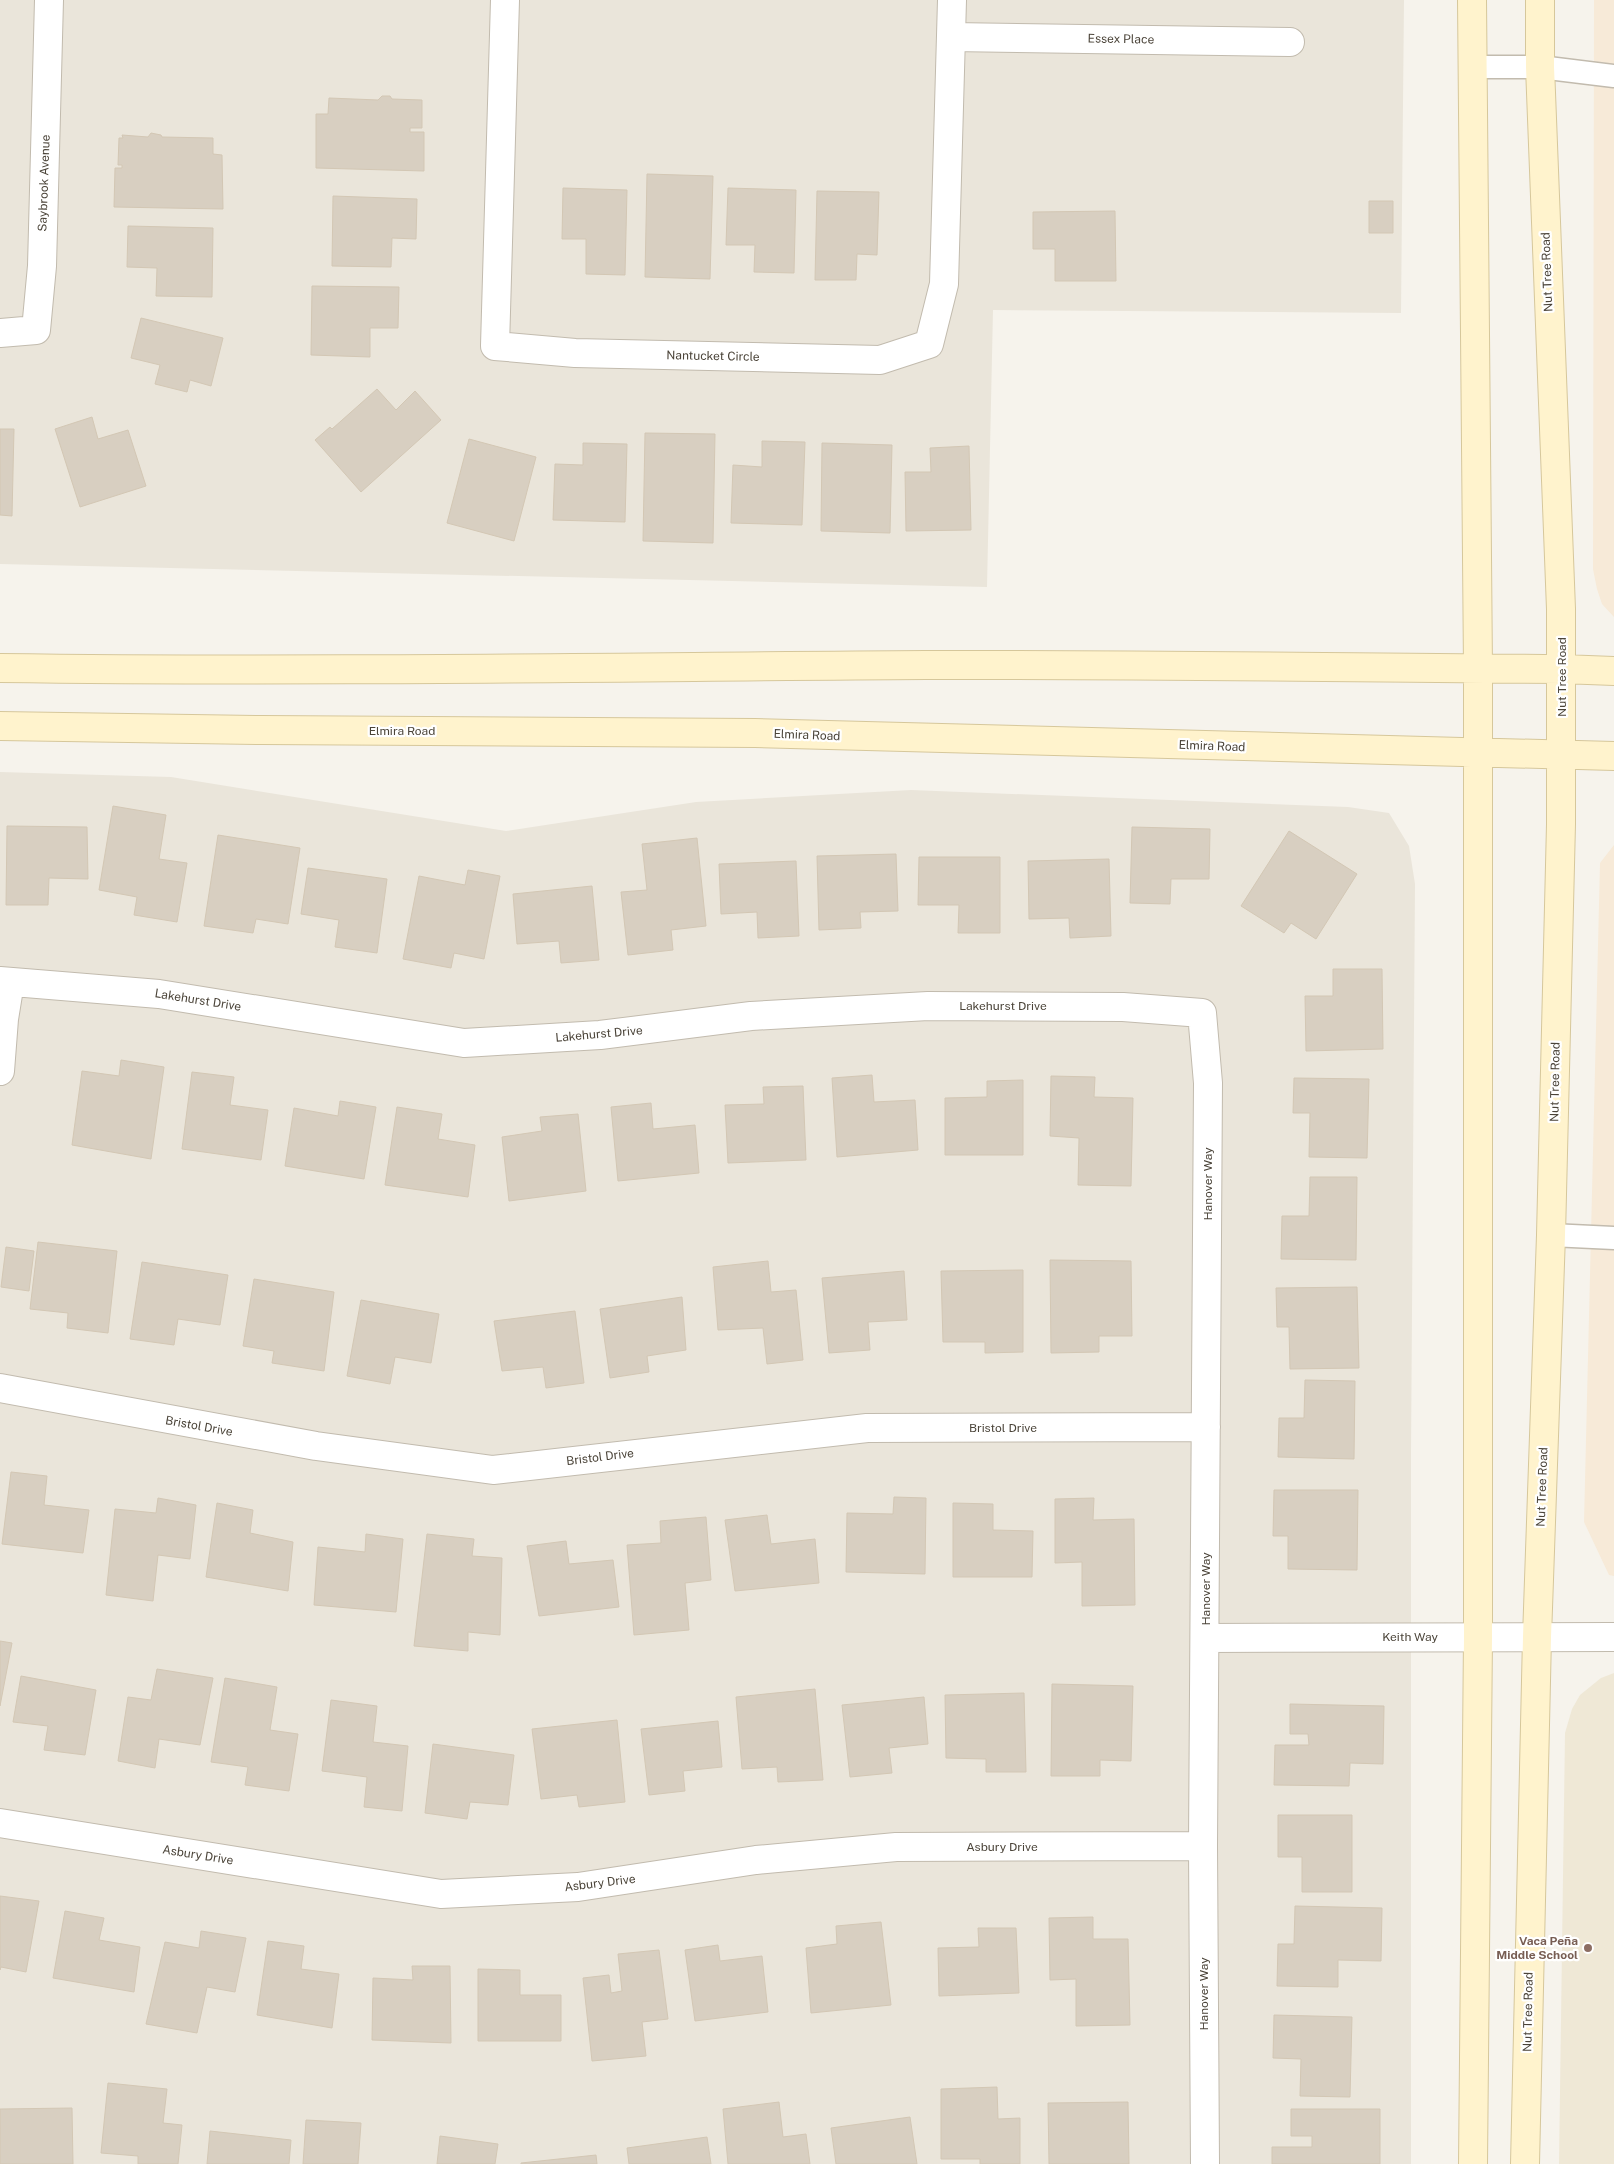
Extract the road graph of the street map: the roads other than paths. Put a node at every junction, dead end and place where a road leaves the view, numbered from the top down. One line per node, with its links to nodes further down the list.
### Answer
1 (49, 0): 11 (street, Saybrook Avenue)
2 (505, 0): 6 (street, Nantucket Circle)
3 (952, 0): 6 (street, Nantucket Circle)
4 (1472, 0): 8 (main road)
5 (1540, 0): 9 (main road, Nut Tree Road)
6 (951, 37): 7 (street, Essex Place)
7 (1290, 42)
8 (1471, 67): 9 (lane); 13 (main road)
9 (1540, 67): 10 (lane); 14 (main road, Nut Tree Road)
10 (1614, 76)
11 (0, 333)
12 (0, 668): 13 (main road)
13 (1478, 668): 14 (main road); 17 (main road)
14 (1562, 669): 15 (main road); 18 (main road, Nut Tree Road)
15 (1614, 671)
16 (0, 726): 17 (main road, Elmira Road)
17 (1477, 753): 18 (main road, Elmira Road); 27 (main road)
18 (1562, 754): 19 (main road, Elmira Road); 23 (main road, Nut Tree Road)
19 (1614, 756)
20 (5, 982): 21 (street, Lakehurst Drive); 22 (street)
21 (1202, 1013): 26 (street, Hanover Way)
22 (0, 1071)
23 (1551, 1235): 24 (lane); 28 (main road, Nut Tree Road)
24 (1614, 1238)
25 (0, 1388): 26 (street, Bristol Drive)
26 (1206, 1427): 30 (street, Hanover Way)
27 (1478, 1637): 28 (street, Keith Way); 30 (street, Keith Way); 34 (main road)
28 (1537, 1637): 29 (street, Keith Way); 35 (main road, Nut Tree Road)
29 (1614, 1637)
30 (1206, 1638): 32 (street, Hanover Way)
31 (0, 1823): 32 (street, Asbury Drive)
32 (1203, 1846): 33 (street, Hanover Way)
33 (1205, 2164)
34 (1472, 2164)
35 (1525, 2164)

